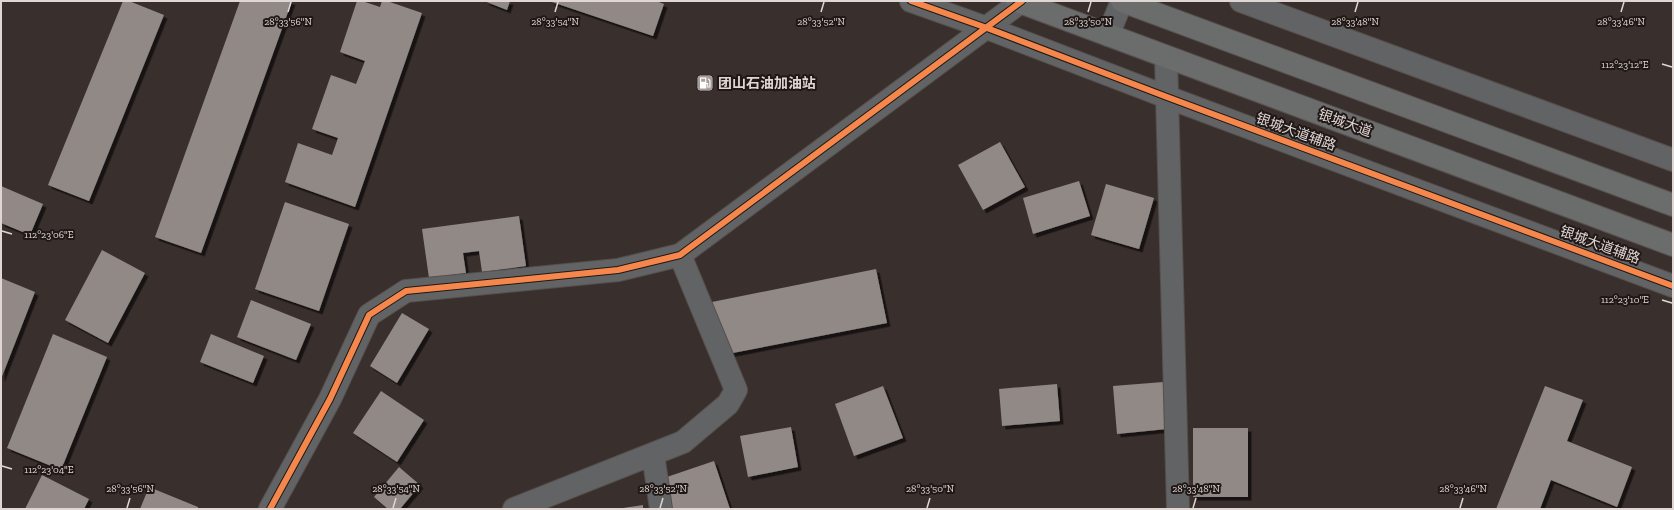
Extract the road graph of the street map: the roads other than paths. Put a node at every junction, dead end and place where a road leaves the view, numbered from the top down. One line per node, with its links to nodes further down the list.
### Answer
1 (911, 1): 5 (street, 银城大道辅路)
2 (1122, 1): 6 (street); 10 (main road)
3 (1241, 1): 9 (street)
4 (1020, 2): 5 (street); 6 (main road, 银城大道)
5 (987, 28): 8 (street, 银城大道辅路); 12 (street)
6 (1108, 35): 7 (main road, 银城大道)
7 (1166, 57): 8 (street); 11 (main road, 银城大道)
8 (1167, 97): 13 (street, 银城大道辅路); 18 (street)
9 (1673, 160)
10 (1673, 205)
11 (1673, 245)
12 (680, 254): 14 (street); 15 (street)
13 (1673, 286)
14 (653, 454): 16 (street); 17 (street)
15 (270, 509)
16 (514, 509)
17 (661, 509)
18 (1178, 509)

